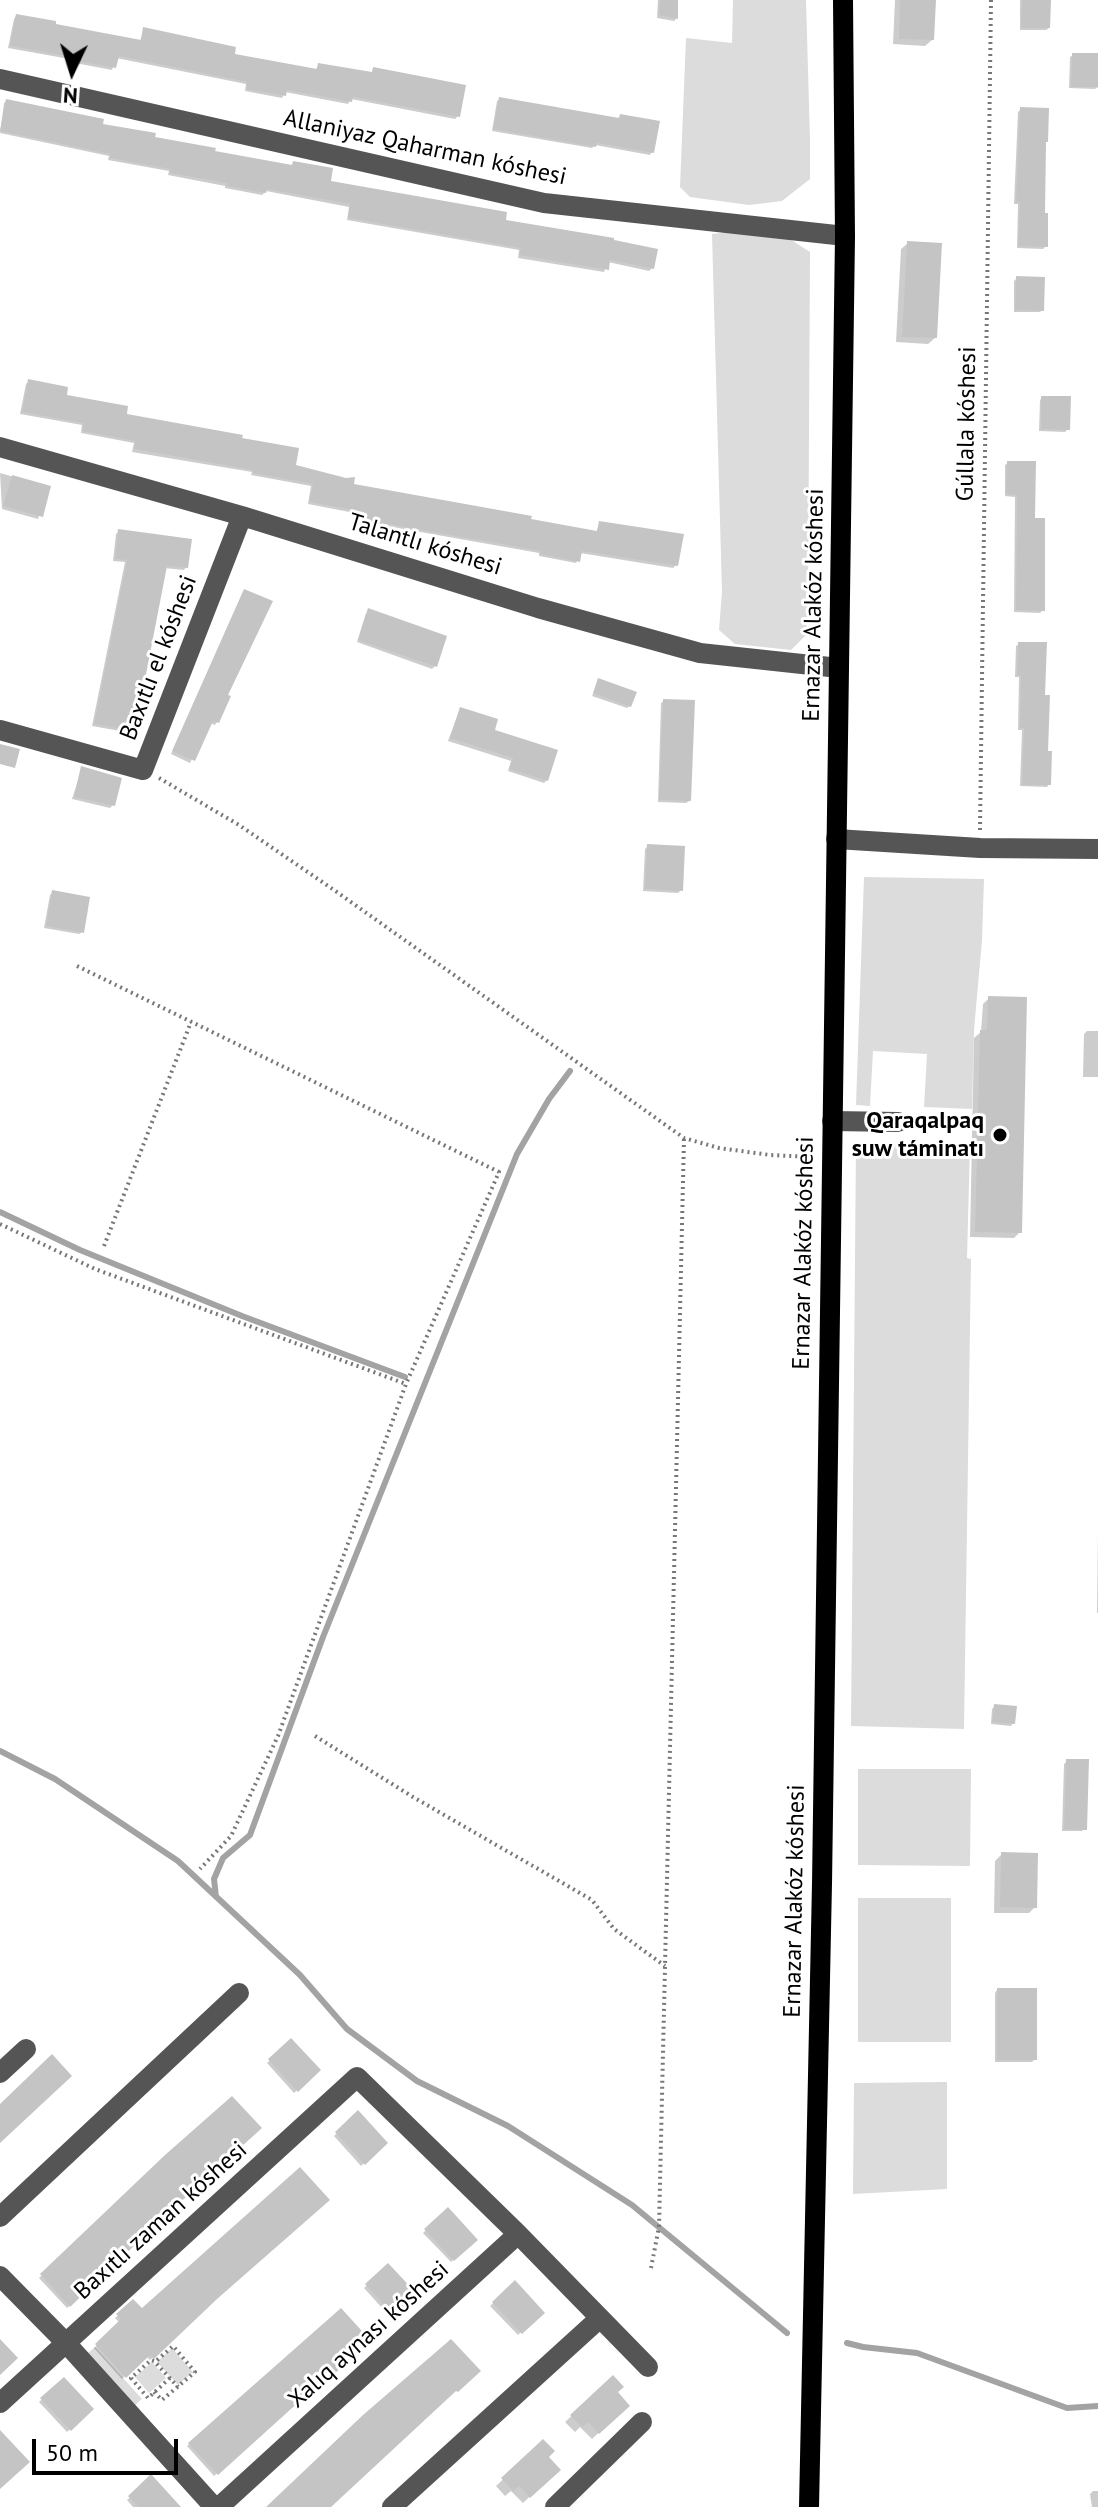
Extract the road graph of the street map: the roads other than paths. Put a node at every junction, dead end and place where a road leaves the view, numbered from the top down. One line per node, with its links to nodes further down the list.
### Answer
1 (843, 0): 3 (main road, Ernazar Alakóz kóshesi)
2 (0, 79): 3 (street, Allaniyaz Qaharman kóshesi)
3 (845, 236): 6 (main road, Ernazar Alakóz kóshesi)
4 (0, 447): 5 (street, Talantlı kóshesi)
5 (242, 516): 6 (street, Talantlı kóshesi); 7 (street, Baxıtlı el kóshesi)
6 (839, 668): 8 (main road, Ernazar Alakóz kóshesi)
7 (0, 730)
8 (836, 839): 9 (street); 10 (main road, Ernazar Alakóz kóshesi)
9 (1098, 849)
10 (832, 1121): 11 (street); 26 (main road, Ernazar Alakóz kóshesi)
11 (898, 1122)
12 (239, 1993): 15 (street)
13 (26, 2049): 14 (street)
14 (0, 2073)
15 (0, 2217)
16 (518, 2234): 18 (street); 19 (street, Baxıtlı zaman kóshesi); 23 (street, Xalıq aynası kóshesi)
17 (0, 2276): 19 (street)
18 (600, 2318): 20 (street); 24 (street)
19 (66, 2343): 21 (street, Baxıtlı zaman kóshesi); 23 (street)
20 (648, 2367)
21 (0, 2403)
22 (642, 2422): 25 (street)
23 (216, 2507)
24 (392, 2507)
25 (555, 2507)
26 (809, 2507)

